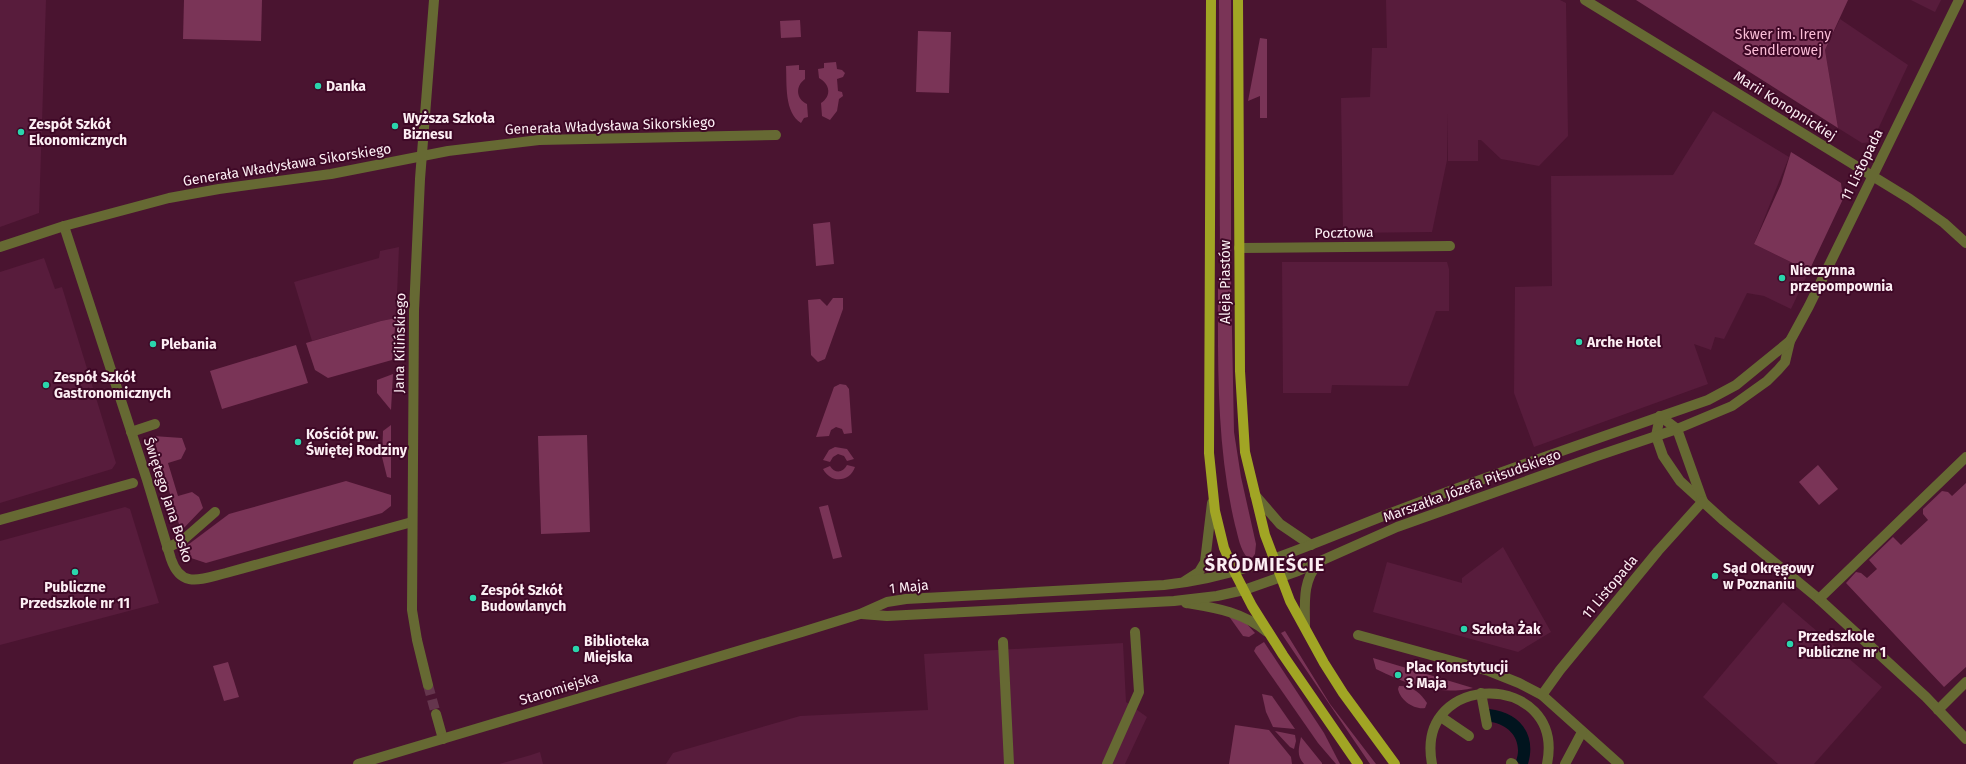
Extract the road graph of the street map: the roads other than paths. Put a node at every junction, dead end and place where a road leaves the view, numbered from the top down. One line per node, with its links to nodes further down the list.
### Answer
1 (434, 0): 7 (street, Jana Kilińskiego)
2 (1211, 0): 23 (main road, Aleja Piastów)
3 (1238, 0): 13 (main road, Aleja Piastów)
4 (1585, 0): 8 (street, Marii Konopnickiej)
5 (1958, 0): 8 (street, 11 Listopada)
6 (776, 135): 7 (street, Generała Władysława Sikorskiego)
7 (422, 156): 9 (street, Generała Władysława Sikorskiego); 27 (street, Jana Kilińskiego)
8 (1872, 176): 10 (street, Marii Konopnickiej); 14 (street, 11 Listopada)
9 (64, 226): 12 (street, Generała Władysława Sikorskiego); 18 (street, Świętego Jana Bosko)
10 (1966, 243)
11 (1450, 246): 13 (street, Pocztowa)
12 (0, 247)
13 (1239, 248): 22 (main road, Aleja Piastów)
14 (1790, 341): 15 (street, 11 Listopada); 17 (street, 11 Listopada)
15 (1660, 416): 17 (street); 19 (street); 28 (street, Marszałka Józefa Piłsudskiego)
16 (155, 424): 18 (street)
17 (1677, 429): 19 (street, Marszałka Józefa Piłsudskiego); 24 (street)
18 (131, 432): 29 (street, Świętego Jana Bosko)
19 (1656, 436): 24 (street); 31 (street, Marszałka Józefa Piłsudskiego)
20 (1966, 457): 36 (street)
21 (133, 483): 26 (street)
22 (1255, 494): 28 (street); 30 (main road, Aleja Piastów)
23 (1213, 500): 32 (main road, Aleja Piastów); 34 (street, Aleja Piastów)
24 (1703, 501): 36 (street); 47 (street, 11 Listopada)
25 (215, 512): 29 (street)
26 (0, 520)
27 (412, 522): 29 (street, Świętego Jana Bosko); 45 (street, Jana Kilińskiego)
28 (1311, 545): 30 (street, Marszałka Józefa Piłsudskiego)
29 (167, 548)
30 (1274, 560): 32 (street, 1 Maja); 33 (main road, Aleja Piastów)
31 (1319, 562): 33 (street, Marszałka Józefa Piłsudskiego); 39 (street)
32 (1235, 573): 34 (street, 1 Maja); 35 (main road, Aleja Piastów)
33 (1280, 578): 35 (street, 1 Maja); 39 (main road, Aleja Piastów)
34 (1182, 584): 38 (street, 1 Maja)
35 (1244, 590): 37 (street, 1 Maja); 41 (main road, Aleja Piastów)
36 (1819, 599): 48 (street)
37 (1174, 601): 38 (street, 1 Maja); 41 (street, 1 Maja)
38 (860, 614): 54 (street, Staromiejska)
39 (1305, 627): 60 (main road, Aleja Piastów)
40 (1135, 632): 58 (street)
41 (1270, 634): 59 (main road, Aleja Piastów)
42 (1358, 635): 47 (street)
43 (1003, 642): 57 (street)
44 (1966, 682): 48 (street)
45 (428, 685)
46 (1481, 693): 50 (street); 51 (street); 62 (street)
47 (1542, 695): 52 (street)
48 (1938, 710): 55 (street)
49 (436, 714): 54 (street)
50 (1441, 717): 53 (street); 61 (street)
51 (1487, 725)
52 (1582, 732): 63 (street); 64 (street)
53 (1469, 736)
54 (443, 739): 56 (street, Staromiejska)
55 (1966, 739)
56 (358, 764)
57 (1009, 764)
58 (1107, 764)
59 (1358, 764)
60 (1395, 764)
61 (1432, 764)
62 (1546, 764)
63 (1565, 764)
64 (1619, 764)

